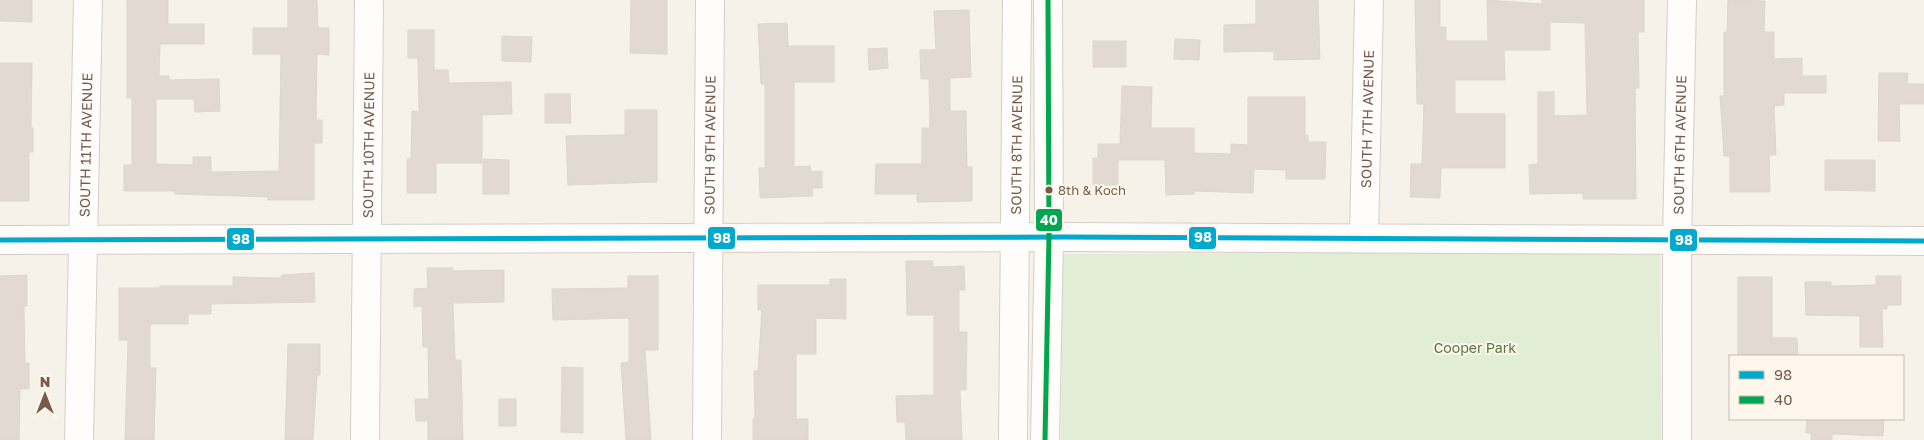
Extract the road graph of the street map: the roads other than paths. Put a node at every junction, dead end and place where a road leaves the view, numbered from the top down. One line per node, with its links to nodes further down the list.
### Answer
1 (88, 0): 15 (street, SOUTH 11TH AVENUE)
2 (369, 0): 12 (street, SOUTH 10TH AVENUE)
3 (710, 0): 10 (street, SOUTH 9TH AVENUE)
4 (1017, 0): 8 (street, SOUTH 8TH AVENUE)
5 (1048, 0): 9 (street)
6 (1369, 0): 11 (street, SOUTH 7TH AVENUE)
7 (1682, 0): 13 (street, SOUTH 6TH AVENUE)
8 (1016, 237): 9 (street); 10 (street); 20 (street, SOUTH 8TH AVENUE)
9 (1049, 237): 11 (street); 21 (street)
10 (707, 238): 12 (street); 19 (street, SOUTH 9TH AVENUE)
11 (1364, 238): 13 (street)
12 (366, 239): 15 (street); 18 (street, SOUTH 10TH AVENUE)
13 (1677, 239): 16 (street); 22 (street, SOUTH 6TH AVENUE)
14 (0, 240): 15 (street)
15 (82, 240): 17 (street, SOUTH 11TH AVENUE)
16 (1924, 241)
17 (79, 440)
18 (365, 440)
19 (707, 440)
20 (1013, 440)
21 (1046, 440)
22 (1677, 440)

